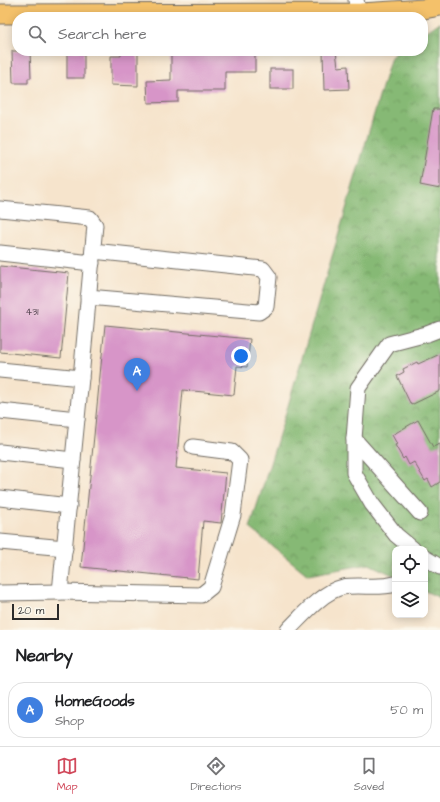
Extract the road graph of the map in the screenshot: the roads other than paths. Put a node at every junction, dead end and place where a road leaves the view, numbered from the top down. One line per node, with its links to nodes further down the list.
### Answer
1 (440, 6): 2 (main road)
2 (358, 7): 3 (main road)
3 (102, 12)
4 (0, 14): 5 (main road)
5 (12, 14)
6 (0, 209): 8 (street)
7 (0, 253): 8 (street)
8 (92, 257): 9 (street); 9 (street)
9 (88, 298): 12 (street)
10 (440, 329): 15 (street)
11 (0, 370): 12 (street)
12 (81, 378): 14 (street)
13 (0, 411): 14 (street)
14 (77, 419): 18 (street)
15 (354, 439): 21 (street); 23 (street)
16 (193, 447): 27 (street)
17 (0, 452): 18 (street)
18 (73, 460): 20 (street)
19 (0, 498): 20 (street)
20 (69, 506): 24 (street)
21 (420, 513)
22 (0, 542): 24 (street)
23 (409, 546)
24 (65, 548): 27 (street)
25 (392, 585): 28 (street)
26 (0, 592): 27 (street)
27 (60, 592)
28 (288, 630)

